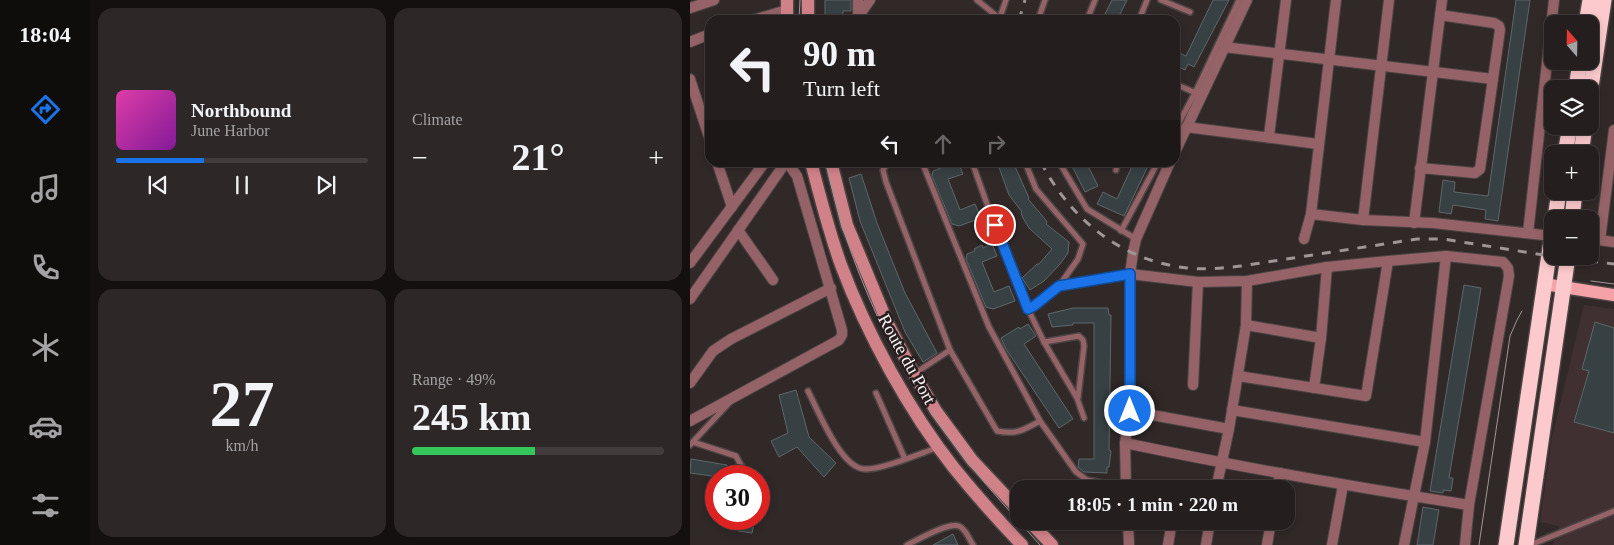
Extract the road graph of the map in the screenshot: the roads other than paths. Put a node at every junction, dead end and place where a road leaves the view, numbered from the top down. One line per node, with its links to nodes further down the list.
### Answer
1 (714, 0): 20 (street)
2 (808, 0): 24 (main road)
3 (858, 0): 25 (street)
4 (870, 0): 26 (street)
5 (977, 0): 27 (lane)
6 (1006, 0): 28 (lane)
7 (1045, 0): 29 (lane)
8 (1095, 0): 30 (lane)
9 (1148, 0): 31 (lane)
10 (1161, 0): 22 (lane)
11 (1239, 0): 45 (lane)
12 (1247, 0): 36 (street)
13 (1286, 0): 37 (street)
14 (1336, 0): 38 (street)
15 (1389, 0): 39 (street)
16 (1442, 0): 32 (street)
17 (1554, 0): 76 (street)
18 (1590, 0): 33 (highway)
19 (1604, 0): 43 (highway)
20 (690, 8)
21 (787, 10): 23 (street)
22 (1190, 12)
23 (770, 15)
24 (808, 15)
25 (857, 15)
26 (860, 15)
27 (994, 15)
28 (1000, 15)
29 (1040, 15)
30 (1089, 15)
31 (1141, 15)
32 (1440, 15): 40 (street); 42 (street)
33 (1588, 15)
34 (705, 36): 35 (street)
35 (690, 42)
36 (1224, 47): 37 (street); 45 (street)
37 (1280, 53): 38 (street); 50 (street)
38 (1330, 59): 39 (street); 52 (street)
39 (1380, 66): 40 (street); 72 (street)
40 (1432, 72): 42 (street); 67 (street)
41 (690, 78): 47 (street)
42 (1493, 79): 67 (street)
43 (1592, 80)
44 (1180, 86): 45 (lane)
45 (1198, 94): 46 (lane); 48 (street)
46 (1180, 122)
47 (705, 124)
48 (1186, 127): 50 (street); 51 (street)
49 (1614, 130): 71 (street)
50 (1269, 136): 52 (street)
51 (1180, 141)
52 (1318, 144): 70 (street)
53 (719, 167): 69 (street)
54 (761, 167): 69 (street)
55 (783, 167): 74 (street)
56 (791, 167): 95 (street)
57 (812, 167): 121 (main road, Route du Port)
58 (832, 167): 103 (main road, Route du Port)
59 (885, 167): 102 (lane)
60 (924, 167): 116 (lane)
61 (974, 167): 98 (lane)
62 (1027, 167): 93 (lane)
63 (1062, 167): 75 (lane)
64 (1117, 167): 68 (lane)
65 (1155, 167): 75 (lane)
66 (1168, 167): 78 (street)
67 (1420, 168): 73 (street)
68 (1116, 170)
69 (732, 207): 83 (street)
70 (1311, 214): 72 (street); 79 (street)
71 (1599, 217)
72 (1363, 220): 73 (street)
73 (1414, 223): 76 (street)
74 (738, 230): 89 (street); 97 (street)
75 (1121, 231): 78 (lane)
76 (1528, 234): 77 (street)
77 (1544, 235)
78 (1136, 239): 88 (street)
79 (1304, 239)
80 (1599, 240): 81 (street)
81 (1614, 242)
82 (1446, 256): 84 (street); 118 (street); 133 (street)
83 (691, 260)
84 (1388, 261): 87 (street); 107 (street)
85 (1547, 265): 92 (highway)
86 (1567, 265): 94 (highway)
87 (1327, 268): 91 (street); 100 (street)
88 (1130, 274): 90 (street); 93 (lane); 113 (street)
89 (773, 280)
90 (1198, 282): 91 (street); 106 (street)
91 (1247, 282): 99 (street)
92 (1544, 284): 94 (main road); 151 (highway)
93 (1059, 286): 98 (lane)
94 (1564, 287): 96 (main road); 152 (highway)
95 (831, 288): 105 (street); 110 (street)
96 (1614, 295)
97 (690, 299)
98 (1028, 309): 101 (lane)
99 (1246, 325): 100 (street); 104 (street)
100 (1321, 338): 107 (street)
101 (1044, 342): 111 (lane); 111 (lane)
102 (950, 350): 103 (lane); 116 (lane)
103 (914, 374): 132 (main road, Route du Port)
104 (1238, 376): 107 (street); 112 (street)
105 (690, 383)
106 (1193, 385)
107 (1314, 388)
108 (808, 390): 122 (lane)
109 (876, 393): 122 (lane)
110 (735, 396): 115 (street); 120 (lane)
111 (1078, 398): 114 (lane)
112 (1232, 410): 117 (street); 118 (street)
113 (1130, 411): 117 (street); 119 (street)
114 (1084, 418)
115 (690, 420)
116 (1040, 421): 126 (lane)
117 (1229, 428): 123 (street)
118 (1424, 442): 131 (street)
119 (1125, 443): 123 (street); 127 (street)
120 (691, 444): 124 (lane)
121 (939, 447): 122 (lane); 142 (main road, Route du Port)
122 (904, 458)
123 (1220, 462): 125 (street); 128 (street)
124 (741, 465)
125 (1280, 473): 129 (street); 130 (street)
126 (1087, 480)
127 (1126, 480)
128 (1217, 480)
129 (1279, 480)
130 (1342, 485): 131 (street); 148 (street)
131 (1414, 496): 133 (street); 149 (street)
132 (1010, 500)
133 (1469, 505): 150 (street)
134 (1614, 511): 153 (lane)
135 (1038, 530): 143 (main road)
136 (1128, 530): 144 (street)
137 (1170, 530): 145 (street)
138 (1208, 530): 146 (street)
139 (1270, 530): 147 (street)
140 (906, 545): 141 (lane)
141 (973, 545)
142 (1022, 545)
143 (1052, 545)
144 (1129, 545)
145 (1168, 545)
146 (1206, 545)
147 (1267, 545)
148 (1332, 545)
149 (1404, 545)
150 (1465, 545)
151 (1506, 545)
152 (1526, 545)
153 (1530, 545)

